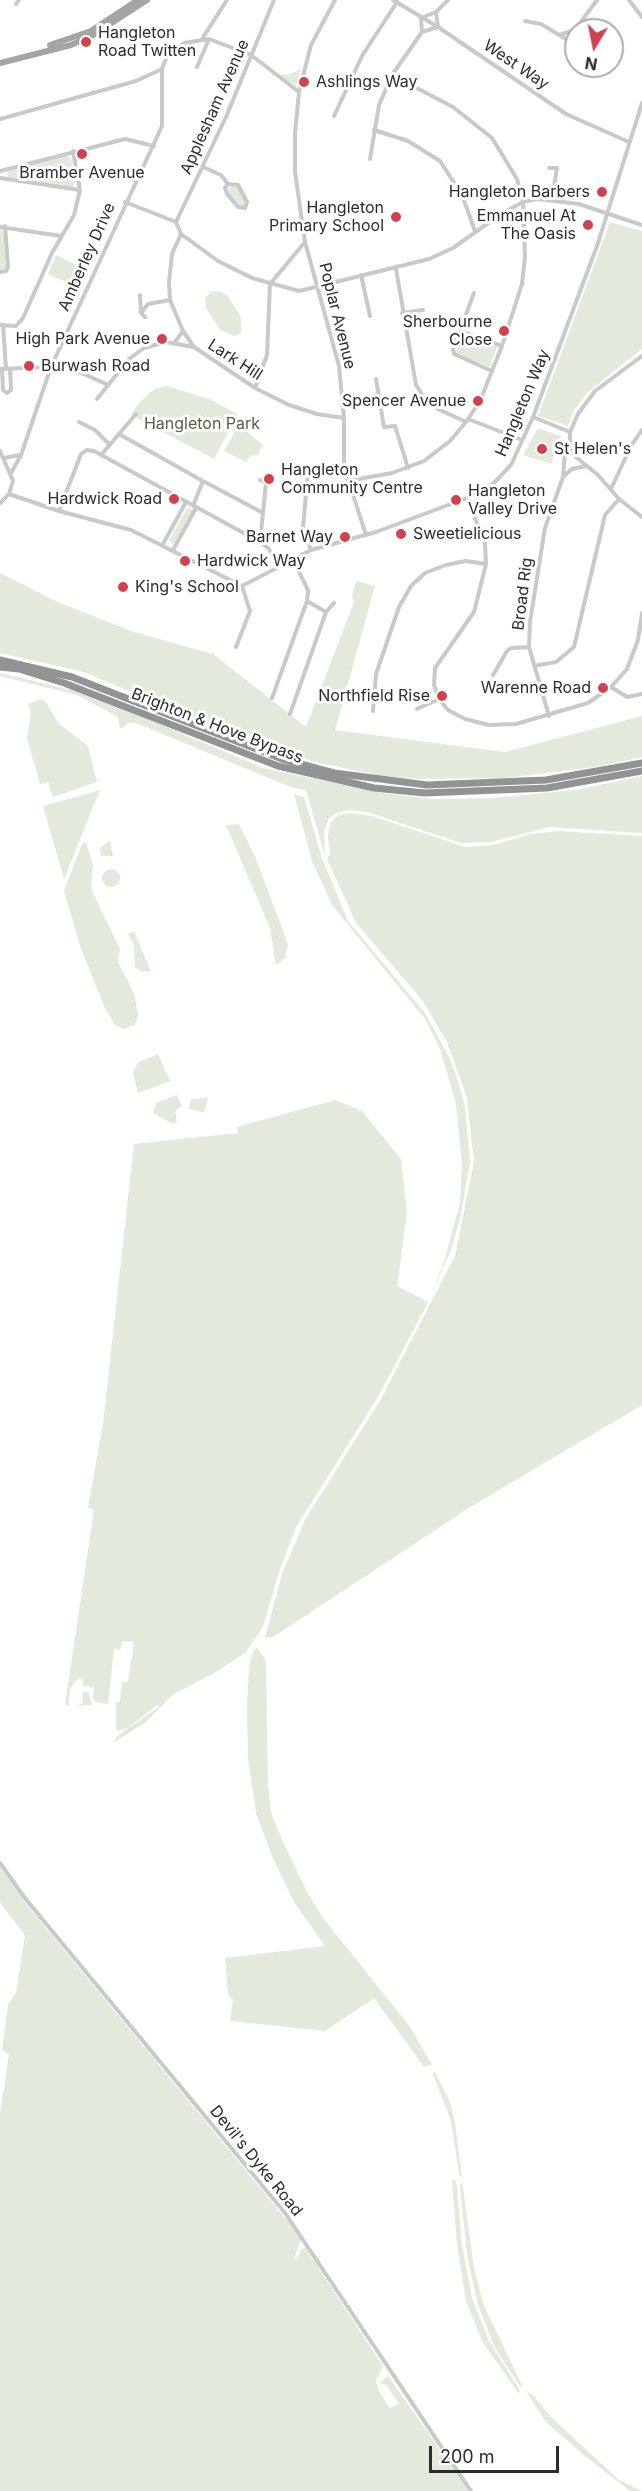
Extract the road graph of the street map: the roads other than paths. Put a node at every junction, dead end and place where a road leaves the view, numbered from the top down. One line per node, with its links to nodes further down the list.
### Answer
1 (138, 0): 10 (main road)
2 (147, 0): 10 (main road)
3 (227, 0): 21 (street)
4 (274, 0): 23 (street, Applesham Avenue)
5 (335, 0): 28 (street, Poplar Avenue)
6 (448, 0): 11 (street)
7 (597, 0): 14 (street)
8 (629, 0): 12 (street)
9 (395, 1): 13 (street, West Way); 30 (street)
10 (126, 12): 24 (main road)
11 (436, 12): 13 (street); 16 (street)
12 (642, 17)
13 (421, 18): 16 (street, West Way); 17 (street)
14 (585, 18)
15 (525, 21): 19 (street)
16 (438, 27): 17 (street); 33 (street, West Way)
17 (422, 32): 27 (street)
18 (564, 34): 19 (street)
19 (559, 35): 20 (street)
20 (564, 38)
21 (202, 39): 22 (street); 26 (street)
22 (209, 39): 23 (street); 25 (street)
23 (250, 55): 28 (street); 37 (street, Applesham Avenue)
24 (0, 61)
25 (197, 68)
26 (162, 69): 31 (street); 34 (street, Amberley Drive)
27 (392, 75): 32 (street); 45 (street)
28 (299, 92): 53 (street, Poplar Avenue)
29 (642, 103): 33 (street, Hangleton Way)
30 (334, 116)
31 (0, 119)
32 (374, 130): 36 (street); 50 (street)
33 (629, 141): 46 (street, Hangleton Way)
34 (154, 146): 35 (street); 44 (street, Amberley Drive)
35 (73, 151): 39 (street); 42 (street)
36 (370, 159)
37 (203, 167): 41 (street); 47 (street, Applesham Avenue)
38 (549, 168): 43 (street)
39 (0, 171)
40 (0, 178): 42 (street)
41 (228, 184): 41 (street)
42 (80, 190): 52 (street)
43 (552, 199): 45 (street); 46 (street)
44 (125, 202): 47 (street); 72 (street, Amberley Drive)
45 (523, 202): 50 (street); 69 (street)
46 (608, 214): 48 (street); 80 (street, Hangleton Way)
47 (176, 222): 51 (street)
48 (642, 225)
49 (3, 227): 52 (street); 55 (street)
50 (475, 231): 54 (street)
51 (181, 234): 57 (street); 60 (street, Lark Hill)
52 (61, 236): 65 (street)
53 (305, 242): 57 (street); 58 (street, Poplar Avenue)
54 (396, 269): 56 (street); 63 (street)
55 (0, 272)
56 (361, 276): 58 (street); 64 (street)
57 (270, 284): 58 (street); 77 (street)
58 (319, 288): 81 (street, Poplar Avenue)
59 (474, 293): 67 (street)
60 (171, 300): 61 (street); 66 (street, Lark Hill)
61 (148, 304): 61 (street)
62 (423, 310): 63 (street)
63 (402, 313): 82 (street)
64 (370, 316)
65 (1, 325): 73 (street)
66 (183, 331): 68 (street); 70 (street, Lark Hill)
67 (460, 331): 69 (street); 74 (street)
68 (174, 342): 70 (street); 76 (street)
69 (502, 346): 74 (street)
70 (194, 347): 77 (street, Lark Hill)
71 (642, 356): 85 (street)
72 (51, 367): 73 (street); 76 (street); 91 (street, Amberley Drive)
73 (4, 369): 73 (street)
74 (492, 371): 82 (street)
75 (376, 379): 96 (street)
76 (106, 384): 78 (street)
77 (255, 388): 81 (street, Lark Hill)
78 (97, 399)
79 (136, 414): 86 (street)
80 (533, 417): 85 (street); 87 (street, Hangleton Way)
81 (344, 418): 95 (street, Poplar Avenue)
82 (467, 420): 87 (street); 96 (street)
83 (79, 422): 88 (street)
84 (642, 430): 102 (street)
85 (570, 432): 89 (street, Broad Rig)
86 (119, 434): 88 (street); 99 (street)
87 (522, 440): 104 (street, Hangleton Way)
88 (109, 444): 92 (street)
89 (570, 444): 94 (street); 98 (street, Broad Rig)
90 (0, 451): 93 (street)
91 (21, 455): 93 (street); 97 (street, Amberley Drive)
92 (101, 455): 106 (street); 109 (street)
93 (4, 458): 97 (street)
94 (586, 466): 98 (street); 102 (street)
95 (344, 467): 101 (street, Poplar Avenue); 115 (street)
96 (408, 468): 101 (street)
97 (11, 473): 103 (street)
98 (563, 477): 126 (street, Broad Rig)
99 (201, 480)
100 (260, 480): 110 (street)
101 (348, 482): 112 (street, Poplar Avenue)
102 (611, 489): 105 (street)
103 (9, 494): 107 (street); 109 (street)
104 (467, 498): 112 (street, Hangleton Way); 118 (street)
105 (619, 499): 111 (street); 129 (street)
106 (186, 502): 108 (street); 114 (street)
107 (0, 503)
108 (194, 507): 110 (street); 113 (street); 116 (street)
109 (59, 511): 114 (street)
110 (263, 513): 113 (street)
111 (642, 517)
112 (366, 535): 115 (street, Hangleton Way)
113 (260, 542): 119 (street)
114 (164, 544): 116 (street)
115 (311, 549): 117 (street, Hangleton Way)
116 (173, 550): 120 (street)
117 (292, 558): 119 (street, Hangleton Way); 121 (street)
118 (486, 564): 135 (street); 137 (street)
119 (279, 565): 120 (street, Hangleton Way)
120 (242, 586): 127 (street)
121 (307, 601): 123 (street); 134 (street)
122 (334, 603): 123 (street)
123 (327, 612): 138 (street)
124 (642, 613): 125 (street)
125 (640, 641): 132 (street)
126 (530, 647): 129 (street, Broad Rig); 131 (street)
127 (236, 648)
128 (0, 660): 140 (highway, Brighton & Hove Bypass)
129 (534, 666): 139 (street, Broad Rig)
130 (0, 667): 141 (highway, Brighton & Hove Bypass)
131 (493, 675)
132 (611, 687): 133 (street); 139 (street)
133 (642, 694)
134 (272, 698)
135 (439, 699): 136 (street); 139 (street)
136 (417, 709)
137 (373, 711)
138 (290, 714)
139 (549, 716)
140 (642, 763)
141 (642, 771)
142 (0, 1863): 143 (street, Devil's Dyke Road)
143 (471, 2491)

